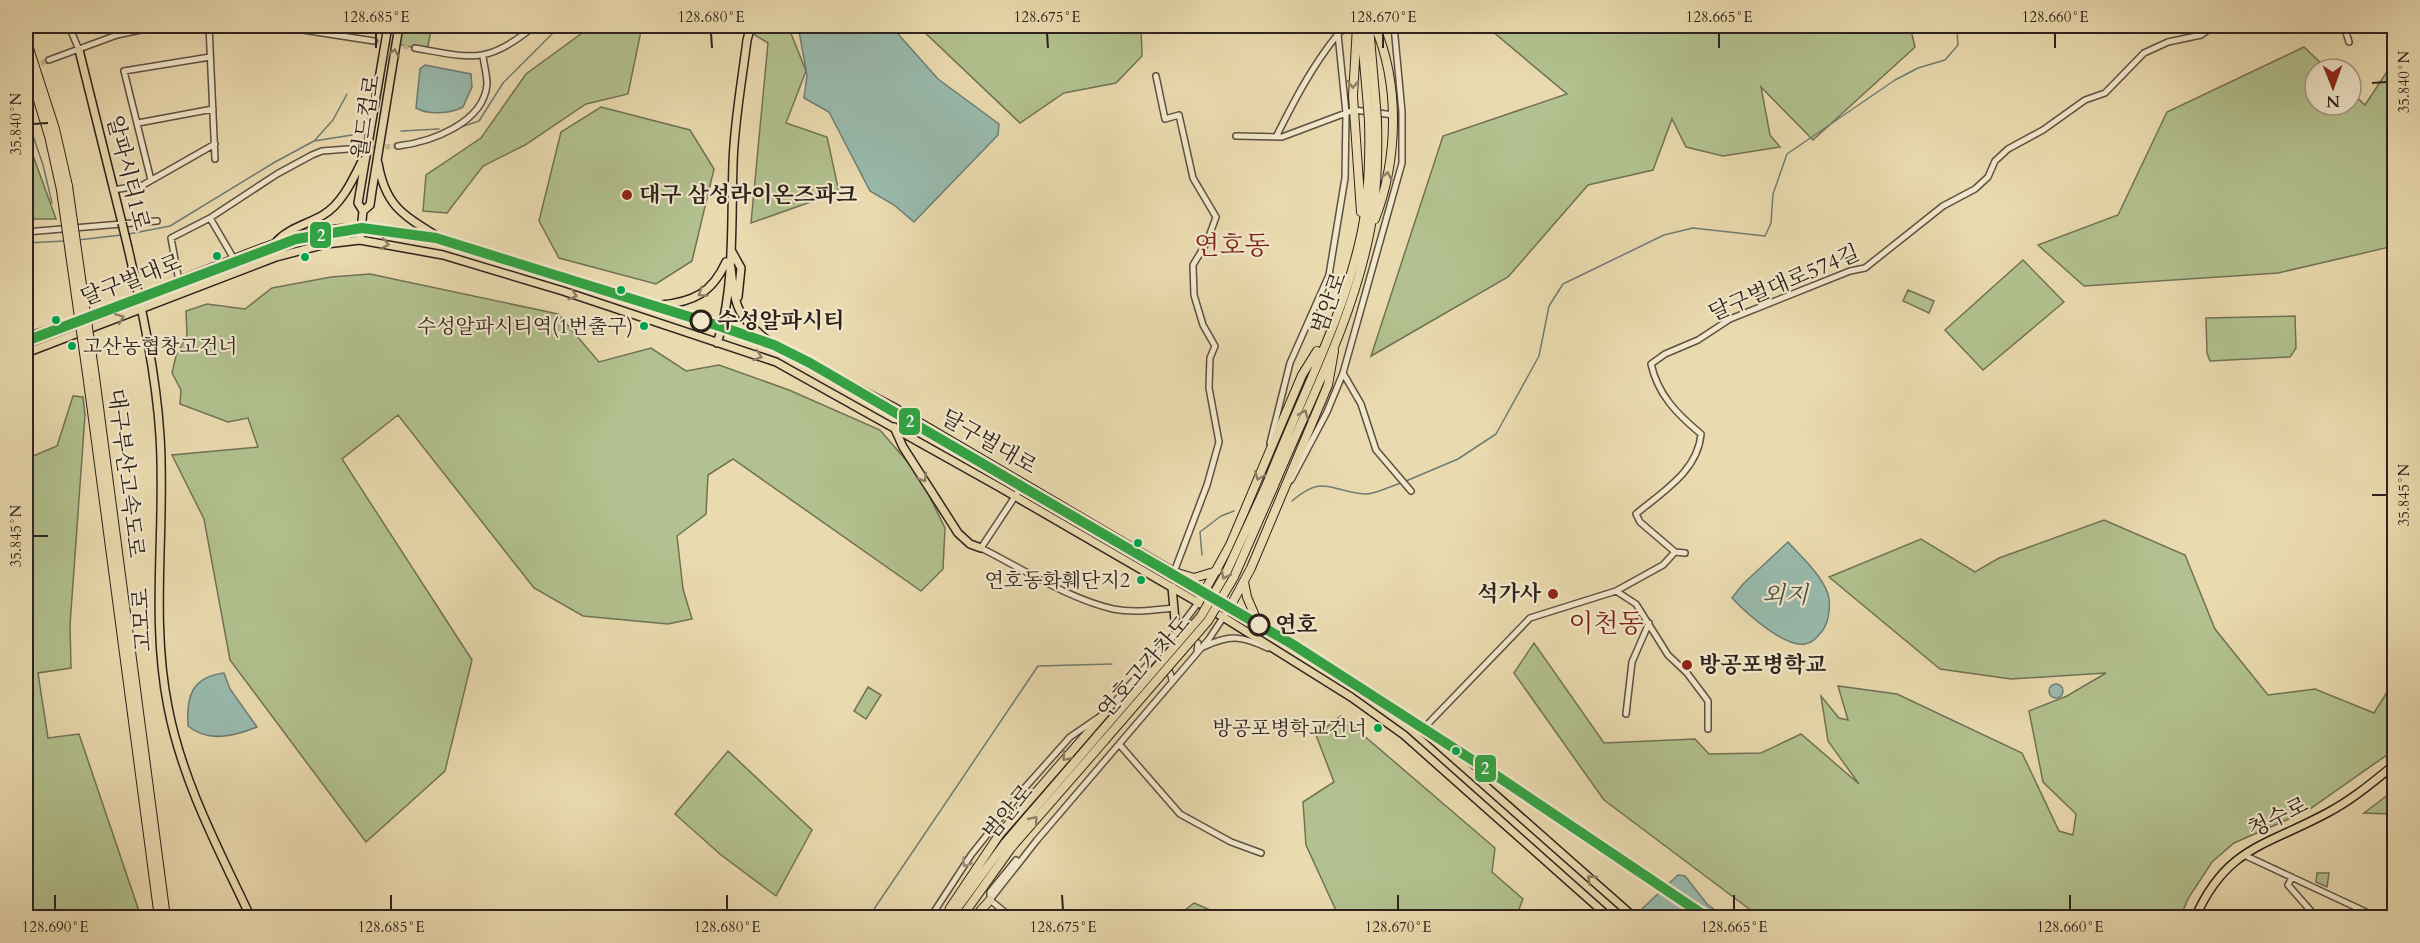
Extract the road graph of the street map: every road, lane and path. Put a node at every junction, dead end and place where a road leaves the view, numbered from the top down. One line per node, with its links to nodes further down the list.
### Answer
1 (69, 26): 22 (street, 알파시티1로)
2 (159, 26): 22 (street)
3 (209, 26): 24 (street)
4 (277, 26): 19 (street)
5 (388, 26): 38 (main road, 월드컵로)
6 (399, 26): 39 (main road, 월드컵로, one-way to 6)
7 (534, 26): 23 (street)
8 (751, 26): 55 (main road)
9 (1338, 26): 17 (street)
10 (1347, 26): 17 (street)
11 (1359, 26): 28 (highway); 30 (highway, one-way to 30)
12 (1369, 26): 28 (highway)
13 (1375, 26): 31 (highway)
14 (1394, 26): 31 (street)
15 (2214, 26): 77 (street, 달구벌대로574길)
16 (2347, 26): 20 (street)
17 (1338, 34): 30 (street); 34 (street)
18 (26, 39): 43 (highway, 대구부산고속도로)
19 (374, 41)
20 (2349, 42)
21 (415, 48): 23 (street)
22 (79, 50): 25 (street); 44 (main road, 알파시티1로)
23 (483, 56): 36 (street)
24 (210, 57): 29 (street); 32 (street)
25 (49, 60)
26 (26, 61): 43 (highway, 대구부산고속도로)
27 (1156, 76): 80 (street)
28 (1372, 108): 50 (highway, 범안로, bridge)
29 (213, 109): 32 (street); 35 (street)
30 (1350, 112): 31 (street); 34 (street); 50 (highway); 70 (street)
31 (1398, 115): 50 (highway, one-way to 31); 67 (street)
32 (138, 123): 42 (street)
33 (1236, 136): 34 (street)
34 (1276, 137)
35 (215, 144): 40 (street); 42 (street)
36 (398, 146)
37 (348, 149): 47 (street)
38 (365, 153): 41 (main road, 월드컵로); 54 (main road)
39 (378, 156): 45 (main road, 월드컵로); 52 (main road)
40 (215, 159)
41 (361, 179): 45 (main road); 46 (main road, 월드컵로)
42 (151, 180): 44 (street)
43 (64, 188): 68 (highway, 대구부산고속도로, bridge)
44 (113, 190): 58 (main road, 알파시티1로, bridge)
45 (372, 192): 46 (main road, 월드컵로)
46 (363, 211): 49 (main road, 월드컵로)
47 (210, 218): 56 (street); 57 (street)
48 (157, 221): 51 (street)
49 (361, 228): 52 (main road, 달구벌대로); 53 (main road, 월드컵로); 54 (main road, 달구벌대로)
50 (1366, 231): 62 (highway, 범안로)
51 (26, 232)
52 (440, 238): 59 (main road, 달구벌대로)
53 (360, 240): 60 (main road, 달구벌대로); 64 (main road, 달구벌대로, one-way to 64)
54 (276, 242): 56 (main road, 달구벌대로)
55 (730, 252): 59 (main road, one-way to 59); 61 (main road); 65 (main road)
56 (234, 259): 57 (main road, 달구벌대로)
57 (179, 281): 58 (main road, 달구벌대로)
58 (139, 296): 60 (main road, 알파시티1로); 63 (main road, 달구벌대로)
59 (656, 306): 61 (main road, 달구벌대로)
60 (141, 308): 66 (main road, 달구벌대로, one-way to 60); 113 (main road, 고모로)
61 (723, 327): 64 (main road); 65 (main road, 달구벌대로)
62 (1334, 331): 70 (highway); 72 (highway, 범안로); 75 (highway)
63 (26, 337)
64 (717, 343): 69 (main road, 달구벌대로, one-way to 69)
65 (771, 344): 71 (main road, 달구벌대로)
66 (26, 352)
67 (1343, 373): 73 (street); 75 (street)
68 (92, 379): 111 (highway, 대구부산고속도로); 112 (highway, 대구부산고속도로)
69 (894, 427): 74 (main road, 달구벌대로); 76 (main road, one-way to 76)
70 (1266, 458): 79 (highway, one-way to 79)
71 (1024, 483): 74 (street); 80 (main road, 달구벌대로)
72 (1270, 486): 101 (highway, 연호고가차도, bridge)
73 (1410, 489)
74 (1015, 497): 76 (street); 82 (main road, 달구벌대로)
75 (1276, 508): 81 (highway)
76 (981, 548): 87 (street)
77 (1675, 552): 78 (street); 83 (street)
78 (1685, 553)
79 (1218, 570): 80 (highway); 84 (highway)
80 (1174, 572): 84 (main road, 달구벌대로)
81 (1244, 582): 86 (highway); 89 (highway)
82 (1172, 587): 85 (main road, 달구벌대로); 87 (main road)
83 (1616, 591): 90 (street); 100 (street)
84 (1206, 592): 85 (highway); 86 (main road, 달구벌대로)
85 (1198, 603): 88 (main road, 달구벌대로); 91 (street)
86 (1230, 607): 88 (street); 89 (main road, 달구벌대로)
87 (1174, 608): 91 (main road)
88 (1223, 617): 92 (street); 95 (main road, 달구벌대로)
89 (1258, 623): 100 (main road, 달구벌대로)
90 (1649, 623): 98 (street); 99 (street)
91 (1174, 635): 93 (street); 94 (street)
92 (1202, 647): 94 (street); 95 (street)
93 (1161, 650): 96 (street); 97 (street)
94 (1196, 654): 96 (street)
95 (1292, 659): 118 (main road, 달구벌대로)
96 (1172, 683): 102 (street)
97 (1105, 713): 114 (street, one-way to 114); 115 (highway, one-way to 115)
98 (1626, 714)
99 (1708, 729)
100 (1422, 730): 110 (main road, 달구벌대로, one-way to 100)
101 (1102, 737): 115 (highway, 범안로); 116 (highway, 범안로, one-way to 101)
102 (1119, 744): 104 (street); 107 (street)
103 (2394, 765): 105 (main road, 청수로)
104 (1261, 853)
105 (2242, 854): 106 (street); 119 (main road, 청수로)
106 (2292, 877): 109 (street); 120 (street)
107 (990, 900): 108 (street); 117 (highway)
108 (1006, 913)
109 (2366, 915): 121 (street)
110 (1635, 917)
111 (159, 918)
112 (166, 918)
113 (251, 918)
114 (930, 918)
115 (949, 918)
116 (961, 918)
117 (976, 918)
118 (1610, 918)
119 (2195, 918)
120 (2317, 918)
121 (2379, 918)

